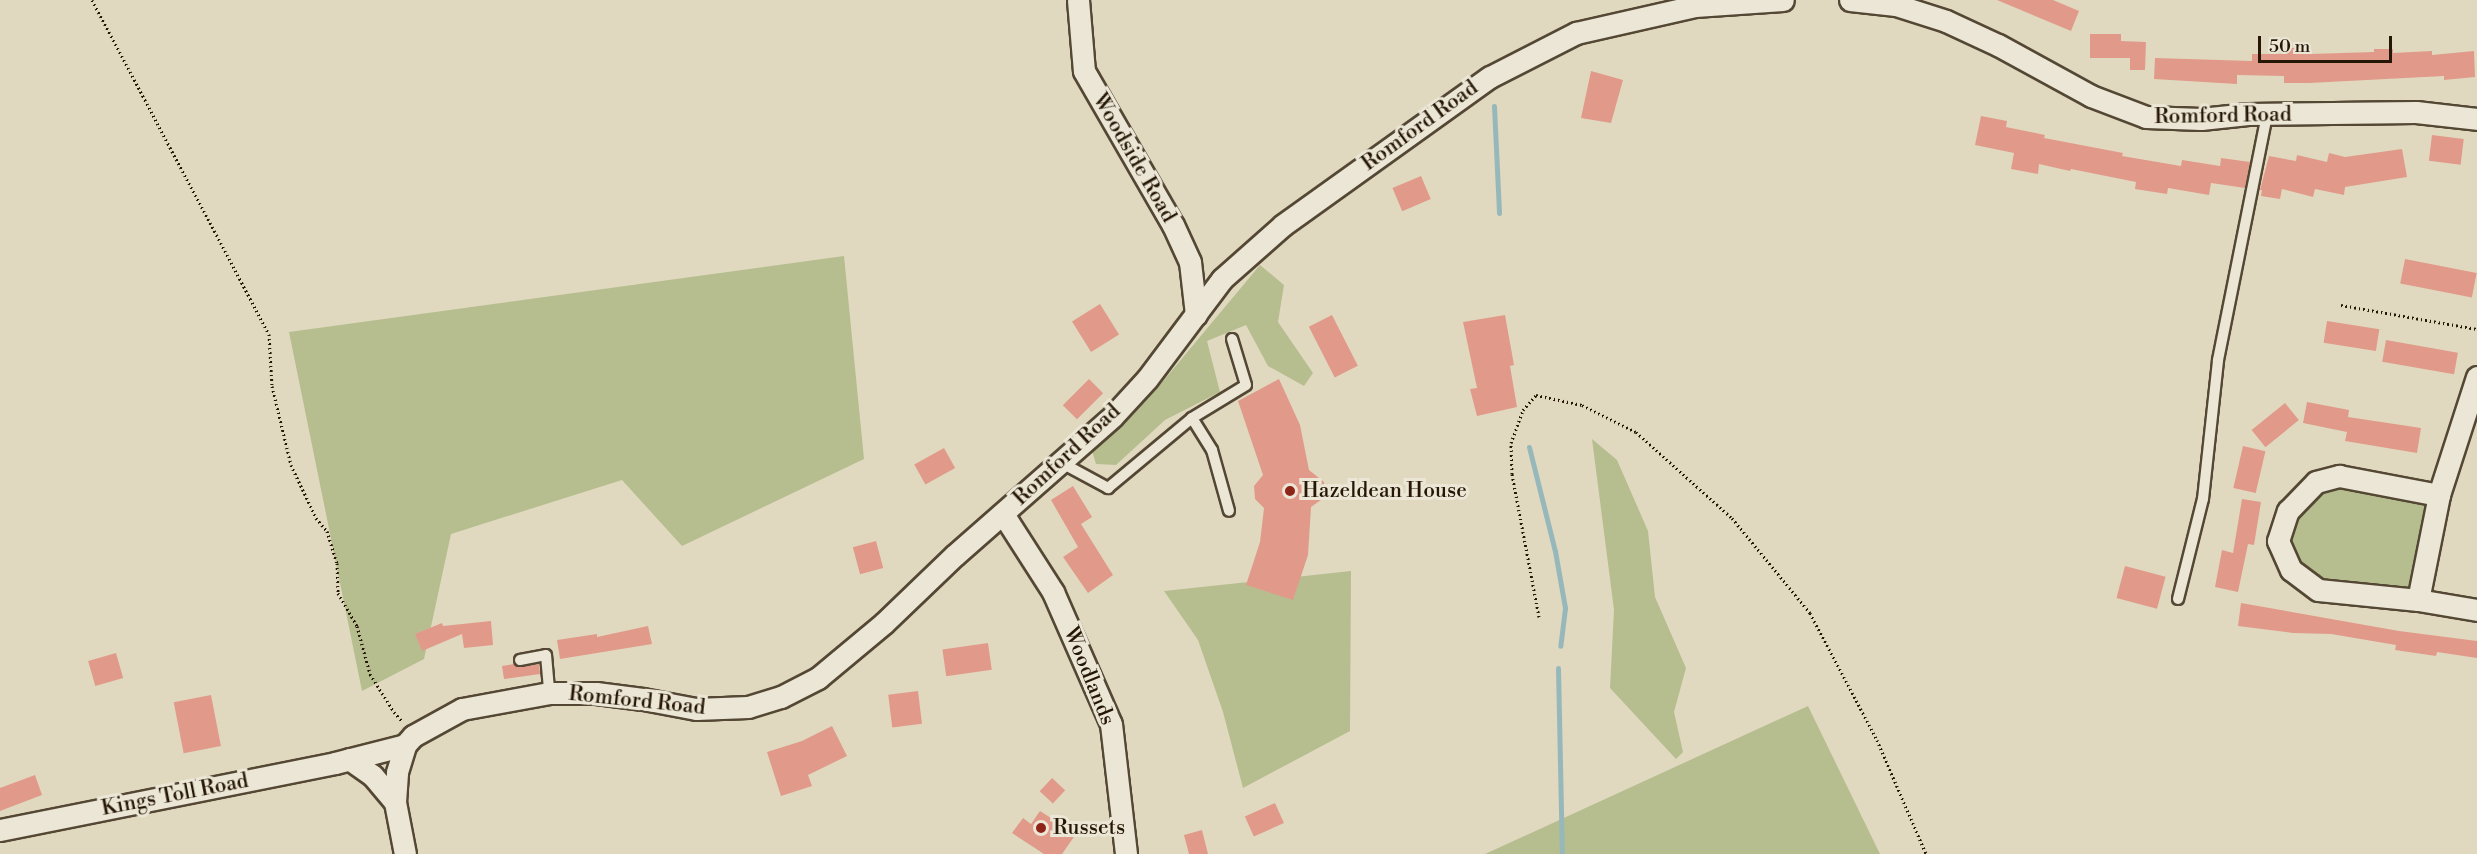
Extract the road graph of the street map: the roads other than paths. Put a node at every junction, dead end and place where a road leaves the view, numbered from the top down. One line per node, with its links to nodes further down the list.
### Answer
1 (1078, 0): 6 (street, Woodside Road)
2 (1783, 0): 6 (street, Romford Road)
3 (1850, 0): 4 (street, Romford Road)
4 (2267, 115): 5 (street, Romford Road); 14 (lane)
5 (2477, 119)
6 (1196, 315): 10 (street, Romford Road)
7 (1232, 339): 9 (lane)
8 (2477, 377): 11 (street)
9 (1192, 418): 10 (lane); 12 (lane)
10 (1060, 462): 13 (street, Romford Road)
11 (2439, 495): 15 (street); 15 (street)
12 (1229, 511)
13 (1003, 514): 18 (street, Romford Road); 24 (street, Woodlands)
14 (2178, 599)
15 (2418, 600): 16 (street)
16 (2477, 610)
17 (520, 660): 18 (lane)
18 (549, 693): 19 (street, Romford Road)
19 (409, 740): 20 (street, Kings Toll Road); 21 (street)
20 (349, 759): 21 (street); 22 (street, Kings Toll Road)
21 (395, 802): 23 (street)
22 (0, 830)
23 (405, 854)
24 (1126, 854)

